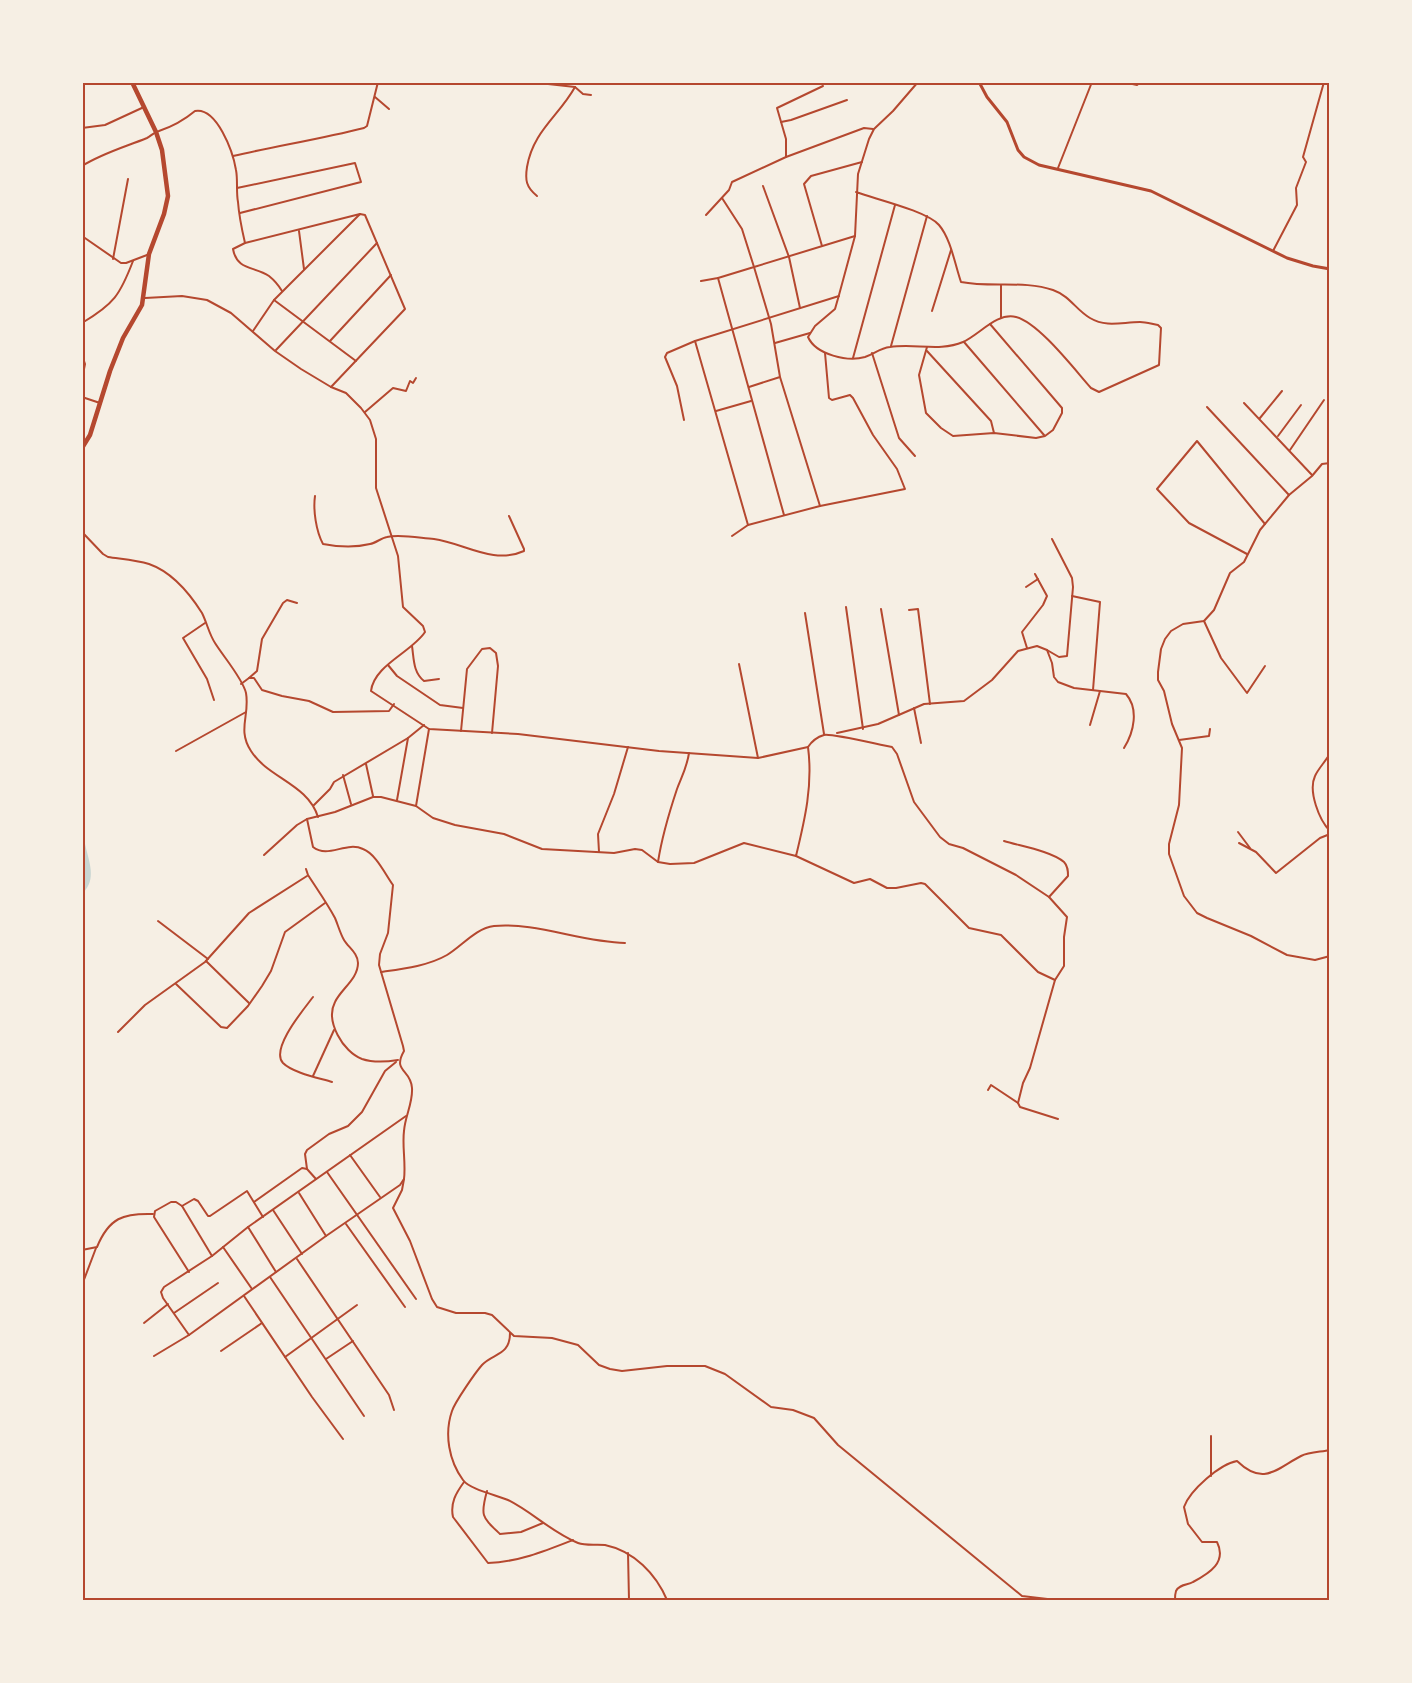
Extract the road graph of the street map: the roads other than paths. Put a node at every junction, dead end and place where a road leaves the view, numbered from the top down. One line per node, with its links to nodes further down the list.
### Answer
1 (132, 82): 15 (main road)
2 (378, 82): 13 (street)
3 (530, 82): 11 (street)
4 (918, 82): 19 (street)
5 (979, 82): 25 (street)
6 (1092, 82): 25 (street)
7 (1123, 82): 8 (street)
8 (1140, 82)
9 (1324, 82): 44 (street)
10 (823, 86): 17 (street)
11 (575, 87): 12 (street); 30 (street)
12 (591, 95)
13 (375, 97): 16 (street); 21 (street)
14 (847, 100): 17 (street)
15 (144, 107): 18 (street); 20 (main road)
16 (389, 109)
17 (781, 122): 22 (street)
18 (82, 128)
19 (874, 129): 22 (street); 23 (street)
20 (156, 132): 21 (street); 24 (street); 45 (main road)
21 (232, 156): 28 (street)
22 (786, 157): 31 (street)
23 (862, 162): 29 (street); 42 (street)
24 (82, 166)
25 (1058, 168): 44 (street)
26 (128, 179): 47 (street)
27 (764, 186): 46 (street)
28 (237, 188): 33 (street); 33 (street)
29 (856, 192): 32 (street); 39 (street)
30 (537, 196)
31 (722, 198): 35 (street); 49 (street)
32 (895, 205): 36 (street); 81 (street)
33 (239, 213): 40 (street)
34 (360, 214): 37 (street); 41 (street); 51 (street)
35 (706, 216)
36 (927, 216): 43 (street); 74 (street)
37 (298, 231): 40 (street); 51 (street)
38 (82, 236): 47 (street)
39 (855, 236): 42 (street); 57 (street)
40 (245, 243): 56 (street)
41 (377, 243): 52 (street); 64 (street)
42 (822, 246): 46 (street)
43 (951, 250): 55 (street); 61 (street)
44 (1273, 251): 50 (street)
45 (149, 254): 48 (street); 58 (main road)
46 (789, 257): 49 (street); 60 (street)
47 (113, 259): 48 (street)
48 (133, 261): 65 (street)
49 (754, 267): 53 (street); 62 (street)
50 (1329, 269)
51 (304, 270): 56 (street)
52 (391, 275): 70 (street); 82 (street)
53 (718, 278): 54 (street); 67 (street)
54 (701, 281)
55 (1001, 285): 63 (street); 63 (street)
56 (282, 291): 59 (street)
57 (839, 295): 60 (street); 69 (street)
58 (143, 298): 68 (street); 92 (main road)
59 (274, 300): 64 (street); 68 (street)
60 (800, 308): 62 (street)
61 (932, 311)
62 (768, 317): 67 (street); 73 (street)
63 (1001, 318): 66 (street)
64 (303, 320): 70 (street); 76 (street)
65 (82, 323)
66 (990, 324): 72 (street); 101 (street)
67 (733, 328): 71 (street); 87 (street)
68 (253, 331): 76 (street)
69 (810, 333): 73 (street); 78 (street)
70 (330, 341): 82 (street)
71 (695, 341): 96 (street); 99 (street)
72 (964, 342): 75 (street); 101 (street)
73 (775, 343): 83 (street)
74 (891, 347): 75 (street); 79 (street)
75 (927, 347): 77 (street)
76 (275, 351): 86 (street)
77 (927, 351): 100 (street); 100 (street)
78 (825, 352): 81 (street); 110 (street)
79 (872, 353): 81 (street); 105 (street)
80 (82, 355): 85 (street)
81 (853, 358)
82 (356, 361): 86 (street)
83 (780, 377): 87 (street); 110 (street)
84 (416, 378): 97 (street)
85 (82, 379)
86 (331, 387): 97 (street)
87 (749, 387): 91 (street)
88 (1282, 391): 98 (street)
89 (82, 397): 92 (street)
90 (1324, 400): 104 (street)
91 (751, 401): 96 (street); 112 (street)
92 (100, 403): 103 (main road)
93 (1244, 403): 98 (street)
94 (1301, 405): 102 (street)
95 (1207, 407): 108 (street)
96 (716, 411): 114 (street)
97 (365, 412): 117 (street)
98 (1260, 418): 102 (street)
99 (684, 420)
100 (994, 433): 101 (street)
101 (1045, 436)
102 (1278, 437): 104 (street)
103 (82, 448)
104 (1290, 450): 107 (street)
105 (915, 456)
106 (1329, 463): 107 (street)
107 (1312, 476): 108 (street)
108 (1289, 495): 113 (street)
109 (315, 496): 117 (street)
110 (820, 506): 112 (street)
111 (509, 516): 117 (street)
112 (784, 516): 114 (street)
113 (1265, 524): 119 (street); 119 (street)
114 (748, 525): 116 (street)
115 (82, 532): 130 (street)
116 (732, 536)
117 (393, 537): 131 (street)
118 (1052, 539): 123 (street)
119 (1247, 554): 129 (street)
120 (1035, 574): 121 (street)
121 (1038, 579): 122 (street); 132 (street)
122 (1026, 587)
123 (1072, 596): 133 (street); 140 (street)
124 (297, 603): 137 (street)
125 (846, 607): 152 (street)
126 (882, 609): 148 (street)
127 (909, 610): 144 (street)
128 (805, 613): 156 (street)
129 (1204, 621): 136 (street); 159 (street)
130 (206, 622): 139 (street); 142 (street)
131 (412, 646): 135 (street); 138 (street)
132 (1027, 648): 133 (street); 144 (street)
133 (1047, 650): 140 (street)
134 (739, 664): 167 (street)
135 (388, 665): 143 (street); 145 (street)
136 (1265, 666)
137 (249, 678): 139 (street); 143 (street)
138 (439, 679)
139 (241, 684): 147 (street)
140 (1093, 690): 141 (street)
141 (1100, 691): 150 (street); 163 (street)
142 (214, 700)
143 (394, 704): 149 (street)
144 (930, 704): 146 (street)
145 (463, 708): 154 (street); 155 (street)
146 (914, 708): 148 (street); 160 (street)
147 (246, 712): 164 (street); 173 (street)
148 (899, 715): 152 (street)
149 (424, 725): 151 (street); 158 (street)
150 (1090, 725)
151 (429, 729): 154 (street); 174 (street)
152 (863, 729): 157 (street)
153 (1210, 729): 159 (street)
154 (460, 731): 155 (street)
155 (492, 733): 161 (street)
156 (824, 734): 157 (street); 162 (street)
157 (834, 734): 188 (street)
158 (408, 738): 168 (street); 171 (street)
159 (1179, 740): 192 (street)
160 (921, 743)
161 (628, 747): 165 (street); 182 (street)
162 (808, 747): 167 (street); 184 (street)
163 (1124, 748)
164 (176, 751)
165 (689, 753): 167 (street); 185 (street)
166 (1329, 755): 178 (street)
167 (758, 758)
168 (366, 764): 169 (street); 170 (street)
169 (343, 775): 172 (street); 173 (street)
170 (373, 797): 171 (street); 172 (street)
171 (397, 801): 174 (street)
172 (351, 804): 175 (street)
173 (314, 805): 175 (street)
174 (416, 806): 182 (street)
175 (318, 817): 176 (street)
176 (308, 819): 183 (street); 194 (street)
177 (1238, 832): 181 (street)
178 (1329, 833): 181 (street)
179 (1004, 841): 188 (street)
180 (1239, 843): 181 (street)
181 (1250, 848)
182 (599, 852): 185 (street)
183 (264, 855)
184 (796, 856): 185 (street); 195 (street)
185 (658, 862)
186 (306, 869): 187 (street)
187 (308, 875): 189 (street); 193 (street)
188 (1048, 897): 195 (street)
189 (326, 902): 198 (street); 199 (street)
190 (158, 921): 193 (street)
191 (625, 943): 194 (street)
192 (1329, 956)
193 (207, 960): 196 (street); 198 (street)
194 (381, 972): 201 (street)
195 (1055, 980): 205 (street)
196 (176, 984): 198 (street); 200 (street)
197 (313, 997): 202 (street)
198 (250, 1003)
199 (334, 1030): 201 (street); 202 (street)
200 (118, 1032)
201 (398, 1060): 206 (street); 209 (street)
202 (313, 1076): 203 (street)
203 (332, 1082)
204 (988, 1090): 205 (street)
205 (1018, 1103): 207 (street)
206 (408, 1115): 208 (street); 212 (street)
207 (1058, 1119)
208 (350, 1155): 210 (street); 214 (street)
209 (307, 1170): 211 (street); 215 (street)
210 (327, 1172): 211 (street); 219 (street)
211 (316, 1179): 213 (street)
212 (404, 1179): 214 (street); 245 (street)
213 (299, 1193): 217 (street); 223 (street)
214 (381, 1198): 219 (street)
215 (254, 1202): 216 (street); 220 (street)
216 (182, 1206): 218 (street); 228 (street)
217 (273, 1210): 220 (street); 227 (street)
218 (153, 1214): 224 (street); 230 (street)
219 (357, 1214): 221 (street); 237 (street)
220 (263, 1217): 222 (street)
221 (345, 1223): 223 (street); 240 (street)
222 (248, 1227): 225 (street); 231 (street)
223 (326, 1236): 227 (street)
224 (97, 1247): 226 (street); 234 (street)
225 (223, 1247): 228 (street); 235 (street)
226 (82, 1250)
227 (302, 1254): 229 (street)
228 (212, 1256): 230 (street)
229 (296, 1259): 231 (street); 242 (street)
230 (189, 1272): 238 (street)
231 (276, 1272): 232 (street)
232 (270, 1277): 235 (street); 247 (street)
233 (218, 1283): 241 (street)
234 (82, 1285)
235 (252, 1289): 236 (street)
236 (243, 1295): 244 (street); 246 (street)
237 (416, 1299)
238 (168, 1304): 241 (street); 243 (street)
239 (357, 1305): 242 (street)
240 (405, 1307)
241 (174, 1313): 246 (street)
242 (338, 1319): 247 (street); 248 (street)
243 (144, 1323)
244 (262, 1323): 249 (street); 251 (street)
245 (510, 1334): 259 (street); 266 (street)
246 (189, 1335): 250 (street)
247 (311, 1338): 251 (street); 252 (street)
248 (353, 1341): 252 (street); 253 (street)
249 (221, 1351)
250 (154, 1356)
251 (285, 1357): 256 (street)
252 (326, 1359): 254 (street)
253 (394, 1410)
254 (364, 1416)
255 (1211, 1436): 258 (street)
256 (343, 1439)
257 (1329, 1450): 258 (street)
258 (1211, 1476): 267 (street)
259 (464, 1482): 260 (street); 262 (street)
260 (487, 1491): 261 (street); 261 (street)
261 (544, 1522): 262 (street)
262 (573, 1540): 263 (street)
263 (628, 1553): 264 (street); 265 (street)
264 (629, 1600)
265 (667, 1600)
266 (1056, 1600)
267 (1175, 1600)

